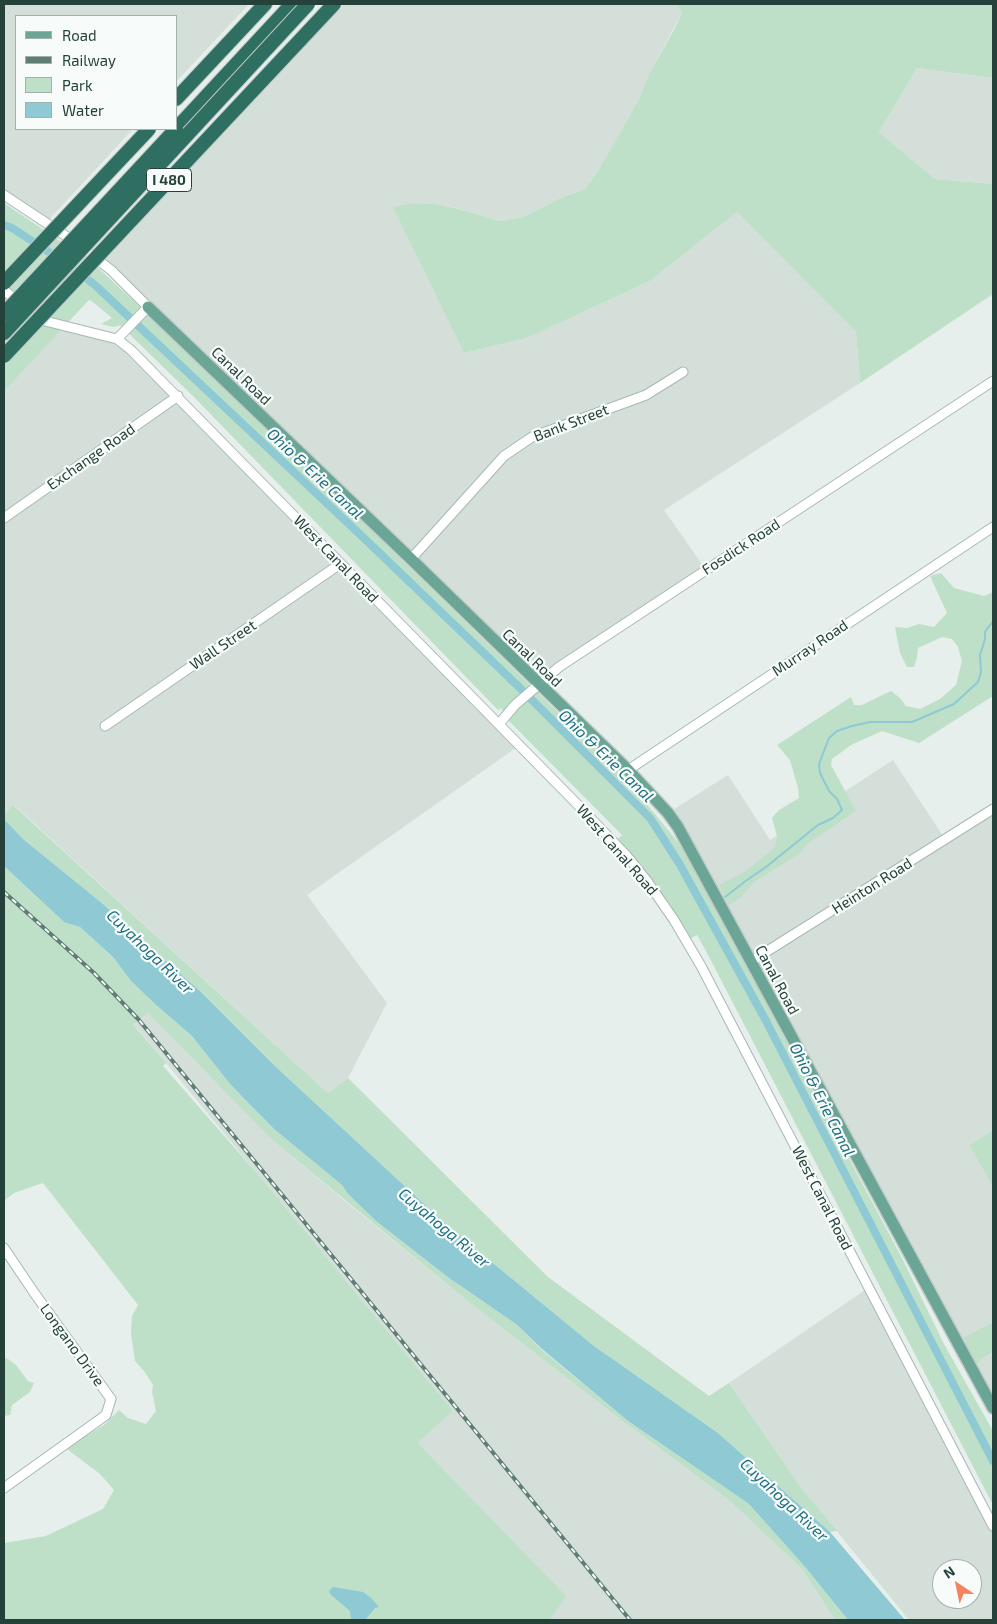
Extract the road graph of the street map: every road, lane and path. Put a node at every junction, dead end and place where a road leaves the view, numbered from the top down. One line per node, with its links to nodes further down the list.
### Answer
1 (265, 4): 5 (highway)
2 (292, 4): 6 (highway, bridge)
3 (308, 4): 14 (highway, bridge)
4 (334, 4): 16 (highway, I 480, bridge)
5 (178, 97)
6 (178, 127)
7 (148, 130): 10 (highway, bridge)
8 (175, 130): 13 (highway, bridge)
9 (4, 195): 12 (street, Canal Road)
10 (4, 283)
11 (4, 290): 15 (street, West Canal Road)
12 (148, 307): 15 (street); 22 (main road, Canal Road)
13 (4, 314)
14 (4, 333)
15 (117, 339): 19 (street, West Canal Road)
16 (4, 356)
17 (683, 372): 22 (street, Bank Street)
18 (993, 381): 24 (street, Fosdick Road)
19 (178, 396): 20 (street, Exchange Road); 23 (street, West Canal Road)
20 (4, 518)
21 (993, 527): 27 (street, Murray Road)
22 (411, 559): 24 (main road, Canal Road)
23 (340, 564): 25 (street, West Canal Road); 26 (street, Wall Street)
24 (534, 687): 25 (street, Fosdick Road); 27 (main road, Canal Road)
25 (499, 724): 33 (street, West Canal Road)
26 (105, 726)
27 (628, 770): 29 (main road, Canal Road)
28 (993, 809): 29 (street, Heinton Road)
29 (750, 962): 31 (main road, Canal Road)
30 (4, 1248): 32 (street, Longano Drive)
31 (993, 1408)
32 (4, 1488)
33 (993, 1526)

